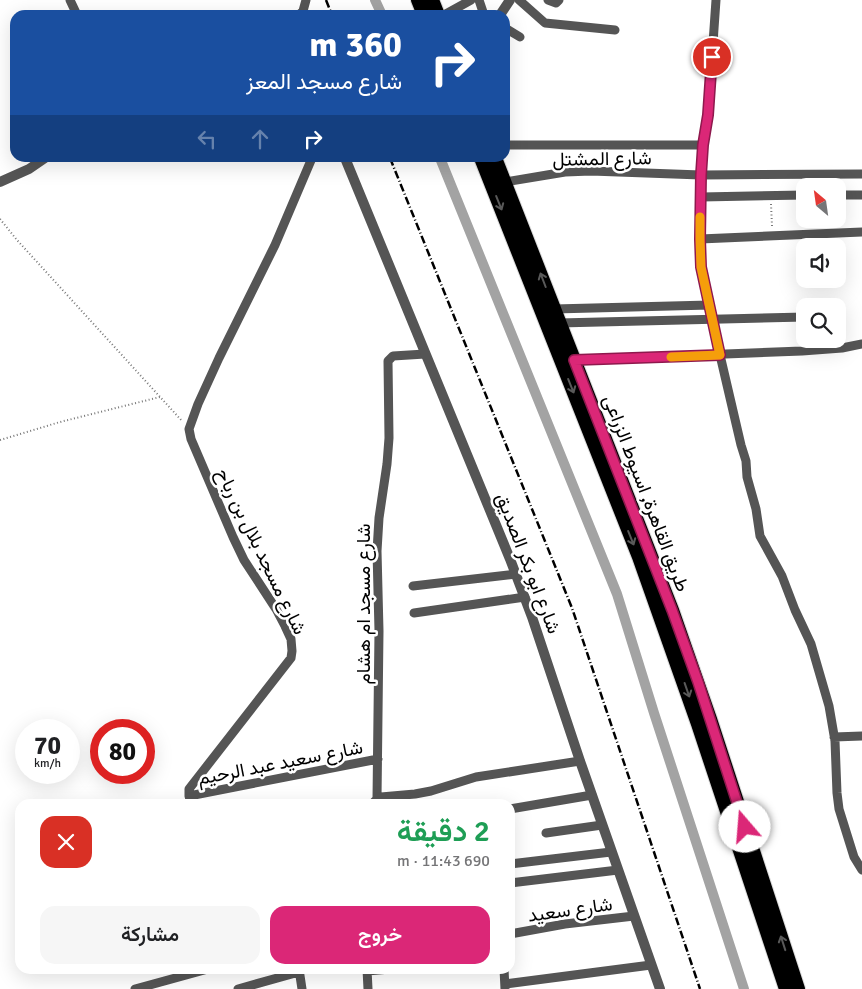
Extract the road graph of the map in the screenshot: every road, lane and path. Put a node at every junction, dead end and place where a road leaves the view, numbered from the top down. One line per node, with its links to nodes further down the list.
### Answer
1 (471, 0): 6 (street)
2 (519, 0): 7 (street)
3 (548, 0): 4 (street)
4 (558, 0)
5 (716, 0): 11 (street)
6 (453, 10)
7 (616, 30)
8 (510, 31): 9 (street)
9 (520, 37)
10 (510, 145): 11 (street)
11 (703, 145): 18 (street)
12 (39, 162): 19 (street)
13 (310, 162): 40 (street)
14 (348, 162): 36 (street, شارع ابو بكر الصديق)
15 (483, 162): 38 (highway, طريق القاهرة, اسيوط الزراعى, one-way to 38)
16 (497, 162): 20 (highway, طريق القاهرة, اسيوط الزراعى)
17 (862, 174): 18 (street, شارع المشتل)
18 (701, 175): 20 (street, شارع المشتل); 25 (street)
19 (0, 182)
20 (505, 182): 31 (highway, طريق القاهرة, اسيوط الزراعى, one-way to 20)
21 (796, 195): 24 (street)
22 (846, 195): 23 (street)
23 (862, 195)
24 (771, 196): 25 (street); 28 (path)
25 (700, 197): 29 (street)
26 (0, 219): 39 (path)
27 (862, 232): 28 (street)
28 (773, 236): 29 (street)
29 (700, 239): 30 (street)
30 (710, 305): 31 (street); 33 (street)
31 (554, 310): 34 (highway, طريق القاهرة, اسيوط الزراعى)
32 (796, 317): 33 (street)
33 (713, 320): 34 (street); 37 (street)
34 (559, 323): 38 (highway, طريق القاهرة, اسيوط الزراعى)
35 (862, 344): 37 (street)
36 (425, 354): 42 (street, شارع ابو بكر الصديق); 49 (street, شارع مسجد ام هشام)
37 (720, 355): 38 (street); 48 (street)
38 (568, 360): 46 (highway, طريق القاهرة, اسيوط الزراعى)
39 (160, 397): 40 (path); 41 (path)
40 (189, 429): 52 (street, شارع مسجد بلال بن رباح)
41 (0, 440)
42 (516, 574): 43 (street); 44 (street, شارع ابو بكر الصديق)
43 (413, 586)
44 (524, 597): 45 (street); 50 (street, شارع ابو بكر الصديق)
45 (414, 613)
46 (704, 721): 78 (highway, طريق القاهرة, اسيوط الزراعى); 79 (highway, طريق القاهرة, اسيوط الزراعى, one-way to 46)
47 (862, 736): 48 (street)
48 (834, 737): 62 (street)
49 (378, 759): 53 (street, شارع سعيد عبد الرحيم); 54 (street, شارع مسجد ام هشام)
50 (580, 761): 51 (street, شارع ابو بكر الصديق); 55 (street)
51 (592, 796): 56 (street); 57 (street, شارع ابو بكر الصديق)
52 (190, 799)
53 (195, 799)
54 (375, 799)
55 (378, 799)
56 (515, 809)
57 (602, 825): 58 (street); 59 (street, شارع ابو بكر الصديق)
58 (546, 833)
59 (611, 852): 60 (street); 61 (street, شارع ابو بكر الصديق)
60 (515, 863)
61 (618, 870): 63 (street); 64 (street, شارع ابو بكر الصديق)
62 (862, 870)
63 (515, 882)
64 (634, 916): 65 (street, شارع سعيد); 66 (street, شارع ابو بكر الصديق)
65 (515, 933)
66 (651, 965): 72 (street); 77 (street, شارع ابو بكر الصديق)
67 (190, 974): 73 (street)
68 (289, 974): 74 (street)
69 (300, 974): 75 (street)
70 (367, 974): 76 (street)
71 (504, 974): 72 (street)
72 (505, 987)
73 (135, 989)
74 (238, 989)
75 (302, 989)
76 (368, 989)
77 (660, 989)
78 (786, 989)
79 (798, 989)

